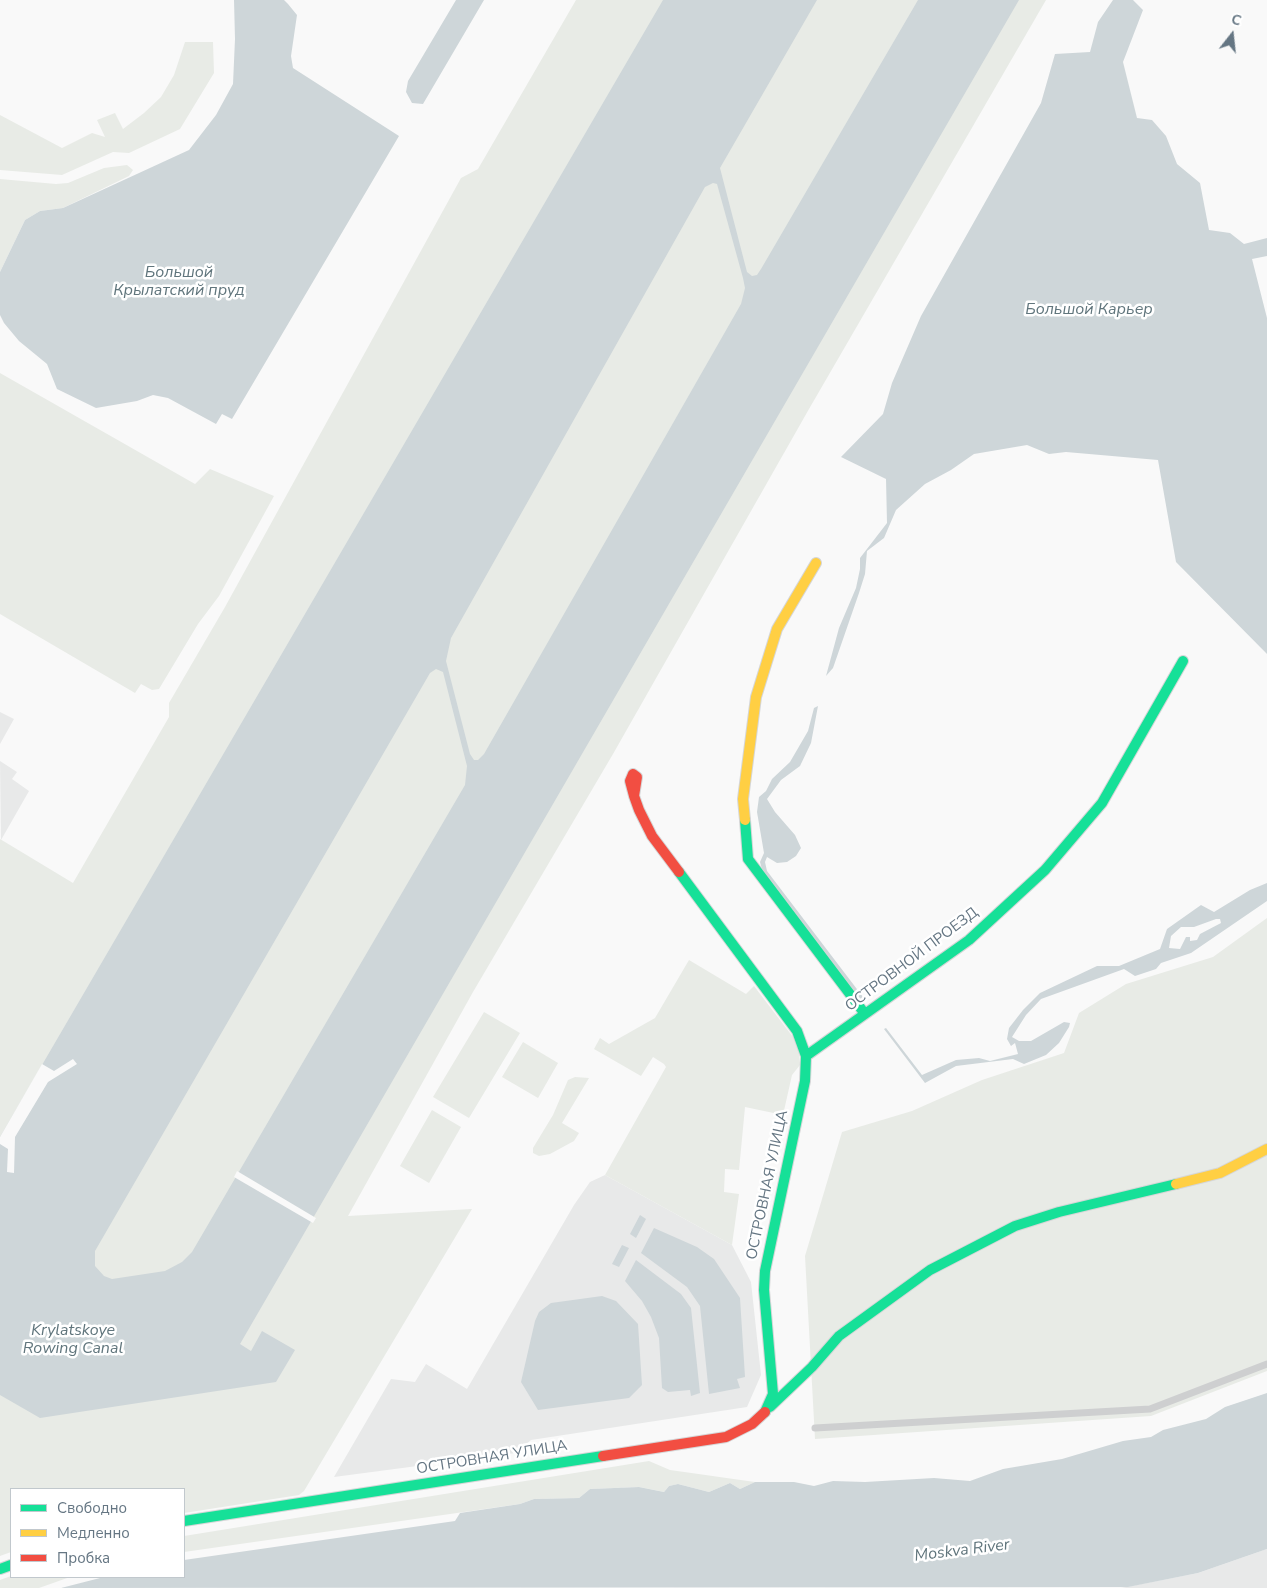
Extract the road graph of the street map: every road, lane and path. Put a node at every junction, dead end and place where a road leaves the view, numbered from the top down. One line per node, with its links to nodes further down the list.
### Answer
1 (816, 564): 4 (street)
2 (1183, 661): 4 (street, ОСТРОВНОЙ ПРОЕЗД)
3 (630, 781): 5 (street, ОСТРОВНАЯ УЛИЦА)
4 (865, 1014): 5 (street, ОСТРОВНОЙ ПРОЕЗД)
5 (806, 1056): 8 (street, ОСТРОВНАЯ УЛИЦА)
6 (1267, 1149): 8 (street)
7 (1267, 1364): 9 (street)
8 (767, 1410): 11 (street, ОСТРОВНАЯ УЛИЦА)
9 (815, 1428)
10 (755, 1430): 11 (street)
11 (741, 1431): 12 (street, ОСТРОВНАЯ УЛИЦА)
12 (185, 1521)

